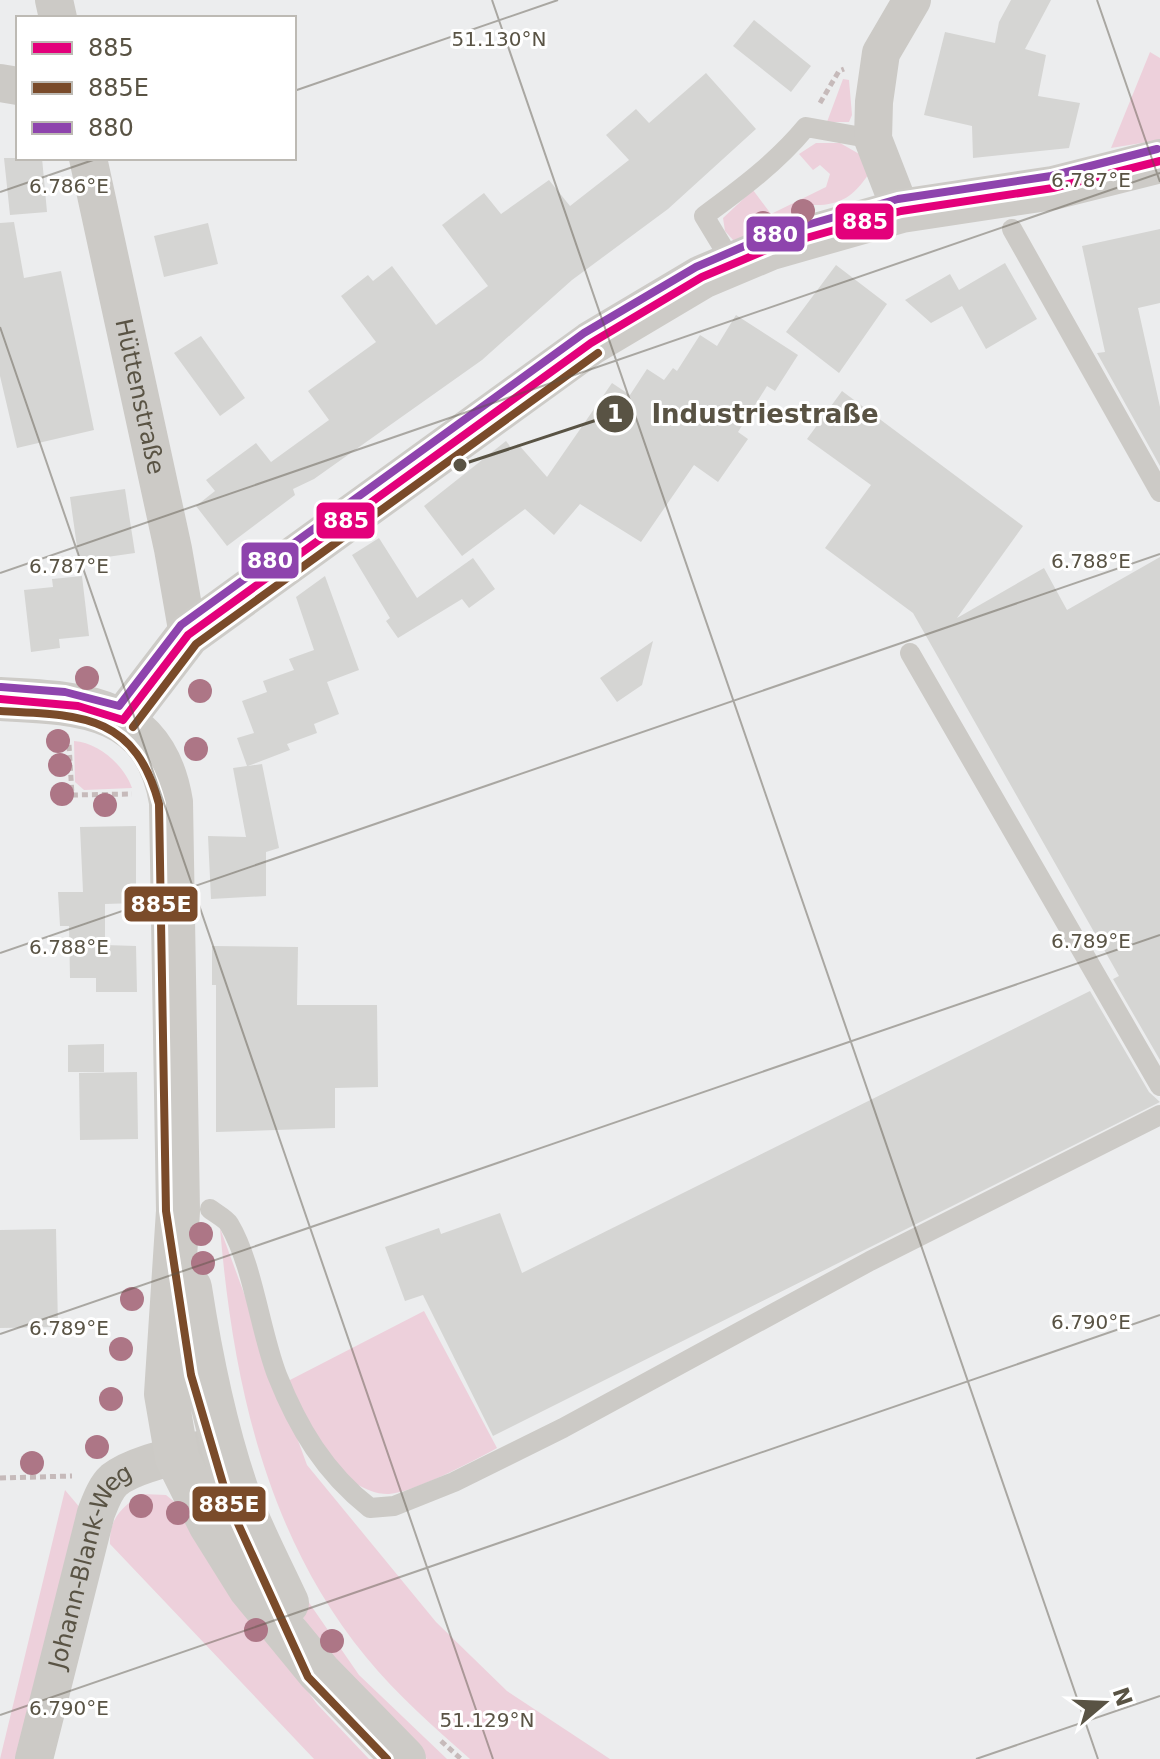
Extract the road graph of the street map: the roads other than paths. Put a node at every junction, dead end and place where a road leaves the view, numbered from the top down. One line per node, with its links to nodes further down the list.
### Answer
1 (912, 0): 2 (street)
2 (873, 139): 5 (street); 7 (lane)
3 (88, 160): 9 (street, Hüttenstraße)
4 (1160, 161): 5 (street)
5 (901, 211): 7 (street)
6 (1012, 229): 8 (lane)
7 (733, 264): 9 (street)
8 (1160, 492)
9 (188, 635): 12 (street)
10 (910, 653): 13 (lane)
11 (0, 699): 12 (street)
12 (123, 720): 15 (street)
13 (1160, 1086)
14 (1160, 1115): 15 (lane)
15 (194, 1210): 16 (street); 17 (street)
16 (221, 1444): 17 (street, Johann-Blank-Weg); 18 (street)
17 (177, 1458): 18 (street); 20 (street, Johann-Blank-Weg)
18 (319, 1672): 19 (street)
19 (420, 1748)
20 (34, 1759)

